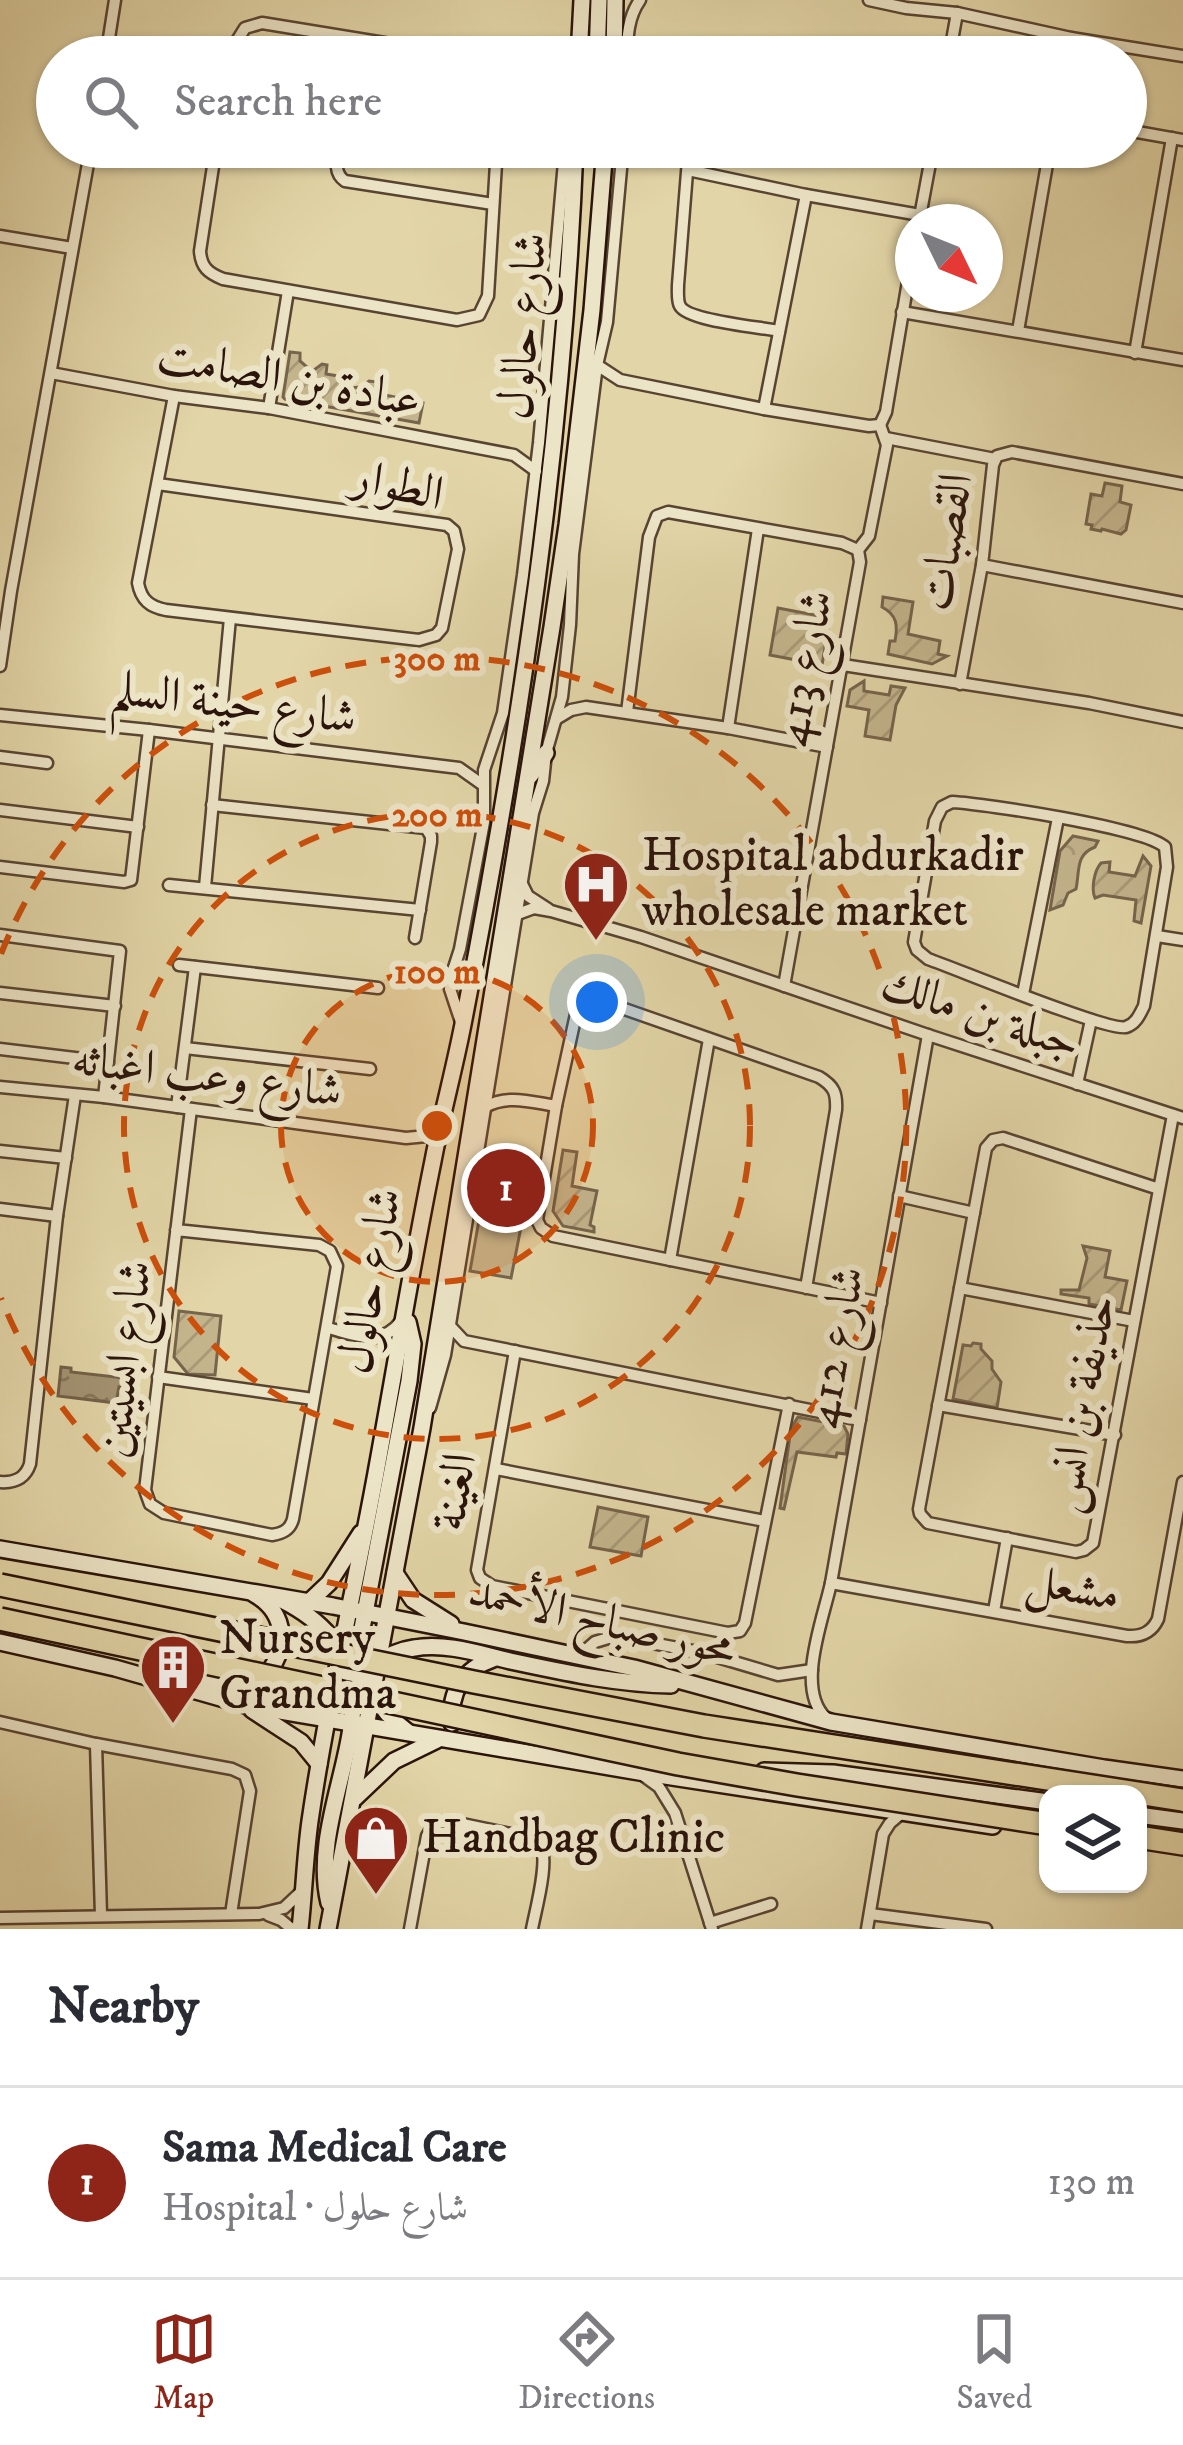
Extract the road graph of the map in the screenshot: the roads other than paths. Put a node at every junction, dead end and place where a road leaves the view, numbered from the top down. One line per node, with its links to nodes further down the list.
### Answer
1 (115, 0): 9 (street)
2 (599, 0): 13 (main road)
3 (619, 0): 14 (main road)
4 (640, 0): 15 (street)
5 (869, 0): 6 (street)
6 (904, 4): 8 (street)
7 (578, 5): 12 (main road)
8 (957, 13): 16 (street); 17 (street)
9 (109, 36)
10 (239, 36): 11 (street)
11 (335, 36)
12 (579, 36)
13 (598, 36)
14 (613, 36)
15 (629, 36)
16 (953, 36)
17 (1062, 36)
18 (1147, 50): 19 (street)
19 (1183, 56)
20 (1147, 134): 21 (street)
21 (1178, 139): 45 (street)
22 (87, 168): 38 (street)
23 (213, 168): 39 (street)
24 (336, 168): 34 (street)
25 (496, 168): 34 (street)
26 (563, 168): 56 (street)
27 (573, 168): 63 (main road, شارع حالول)
28 (602, 168): 40 (main road, شارع حالول)
29 (621, 168): 44 (street)
30 (929, 168): 35 (street)
31 (1046, 168): 43 (street)
32 (688, 170): 33 (street); 42 (street)
33 (806, 195): 36 (street); 42 (street)
34 (493, 204): 39 (street)
35 (922, 204)
36 (895, 213)
37 (0, 236): 38 (street)
38 (72, 248): 48 (street)
39 (288, 291): 52 (street)
40 (592, 310): 44 (main road); 70 (main road, شارع حالول)
41 (902, 312): 43 (street); 54 (street)
42 (779, 331): 53 (street)
43 (1018, 331): 45 (street)
44 (600, 344): 47 (street)
45 (1136, 352): 46 (street)
46 (1183, 360)
47 (597, 365): 49 (street); 50 (street)
48 (51, 373): 51 (street, عبادة بن الصامت); 67 (street)
49 (620, 380): 50 (street); 53 (street)
50 (595, 392): 71 (street)
51 (174, 396): 52 (street, عبادة بن الصامت); 60 (street, الطوار)
52 (269, 408): 57 (street, عبادة بن الصامت)
53 (764, 409): 54 (street)
54 (880, 425): 55 (street)
55 (886, 438): 58 (street); 64 (street)
56 (539, 443): 57 (street); 59 (street)
57 (514, 455): 59 (street, عبادة بن الصامت)
58 (995, 459): 61 (street, القصبات); 65 (street, القصبات)
59 (536, 471): 66 (street)
60 (158, 484): 69 (street, الطوار); 69 (street, الطوار)
61 (1183, 484)
62 (758, 529): 64 (street, شارع 413); 77 (street, شارع 413); 81 (street)
63 (541, 548): 66 (main road); 115 (main road, شارع حالول)
64 (858, 550): 72 (street, شارع 413)
65 (982, 566): 68 (street); 74 (street, القصبات)
66 (523, 575): 85 (street)
67 (5, 590): 73 (street)
68 (1183, 603)
69 (230, 618): 83 (street)
70 (552, 626): 71 (main road); 90 (main road, شارع حالول)
71 (566, 652): 75 (street)
72 (843, 665): 74 (street); 84 (street, شارع 413)
73 (0, 666)
74 (960, 684): 80 (street)
75 (562, 690): 76 (street); 79 (street)
76 (586, 706): 77 (street); 79 (street)
77 (627, 712): 81 (street)
78 (0, 715): 82 (street, شارع حينة السلم)
79 (556, 719): 86 (street)
80 (1183, 722)
81 (728, 728): 84 (street)
82 (149, 730): 83 (street, شارع حينة السلم); 95 (street)
83 (221, 738): 89 (street, شارع حينة السلم); 92 (street)
84 (827, 747): 109 (street, شارع 413)
85 (489, 752): 89 (street); 91 (street)
86 (546, 753): 90 (main road); 97 (street)
87 (0, 758): 88 (street)
88 (47, 763)
89 (459, 768): 91 (street, شارع حينة السلم)
90 (528, 778): 118 (main road, شارع حالول)
91 (483, 785): 115 (street)
92 (212, 805): 99 (street); 100 (street)
93 (0, 810): 95 (street)
94 (1058, 818): 104 (street); 112 (street); 112 (street)
95 (138, 827): 96 (street)
96 (0, 867)
97 (521, 882): 101 (street, جبلة بن مالك); 102 (street)
98 (169, 885): 99 (street)
99 (205, 887): 100 (street)
100 (420, 910): 105 (street)
101 (551, 910): 102 (street, جبلة بن مالك); 109 (street, جبلة بن مالك)
102 (515, 915): 122 (street)
103 (0, 934): 113 (street)
104 (1157, 936): 106 (street); 114 (street)
105 (416, 938)
106 (1183, 940)
107 (179, 965): 108 (street)
108 (195, 967): 110 (street); 119 (street)
109 (784, 986): 116 (street, جبلة بن مالك)
110 (378, 988)
111 (0, 993): 113 (street)
112 (1023, 994): 114 (street)
113 (115, 1006): 121 (street)
114 (1090, 1020): 124 (street)
115 (463, 1027): 134 (main road, شارع حالول)
116 (928, 1035): 124 (street, جبلة بن مالك); 140 (street, شارع 412)
117 (709, 1039): 129 (street); 145 (street); 146 (street)
118 (484, 1043): 122 (main road); 161 (main road, شارع حالول)
119 (185, 1048): 123 (street); 130 (street)
120 (0, 1049): 121 (street)
121 (108, 1062): 127 (street)
122 (492, 1066): 128 (street); 131 (street)
123 (370, 1069)
124 (1077, 1084): 133 (street, جبلة بن مالك)
125 (0, 1087): 126 (street, شارع وعب اغباثه)
126 (75, 1095): 127 (street, شارع وعب اغباثه); 137 (street)
127 (104, 1097): 130 (street, شارع وعب اغباثه)
128 (510, 1098): 129 (street); 131 (street)
129 (556, 1106): 145 (street)
130 (177, 1107): 132 (street, شارع وعب اغباثه)
131 (485, 1107): 151 (street)
132 (191, 1108): 135 (street, شارع وعب اغباثه); 144 (street, شارع ابسيتين)
133 (1178, 1117): 139 (street, حذيفة بن انس)
134 (439, 1130): 135 (street, شارع وعب اغباثه); 138 (main road, شارع حالول)
135 (406, 1138): 138 (street, شارع وعب اغباثه)
136 (0, 1151): 137 (street)
137 (67, 1158): 143 (street)
138 (432, 1165): 149 (main road, شارع حالول)
139 (1159, 1189): 142 (street, حذيفة بن انس); 150 (street, حذيفة بن انس)
140 (899, 1196): 142 (street); 148 (street, شارع 412)
141 (0, 1209): 143 (street)
142 (974, 1213): 147 (street, حذيفة بن انس)
143 (57, 1216): 164 (street)
144 (176, 1230): 152 (street, شارع ابسيتين); 156 (street, شارع ابسيتين)
145 (670, 1260): 146 (street)
146 (806, 1288): 148 (street)
147 (960, 1288): 150 (street); 159 (street, حذيفة بن انس)
148 (880, 1303): 160 (street, شارع 412)
149 (406, 1313): 152 (street); 167 (main road, شارع حالول); 176 (main road)
150 (1134, 1321): 162 (street, حذيفة بن انس)
151 (449, 1323): 153 (street); 155 (street)
152 (328, 1328): 157 (street, شارع ابسيتين)
153 (464, 1341): 154 (street); 155 (street)
154 (515, 1351): 158 (street); 163 (street, الغينة)
155 (445, 1355): 161 (street)
156 (158, 1377): 157 (street); 157 (street, شارع ابسيتين)
157 (314, 1399)
158 (789, 1404): 160 (street); 166 (street, الغينة)
159 (938, 1405): 162 (street); 168 (street, حذيفة بن انس)
160 (860, 1420): 171 (street, شارع 412)
161 (422, 1428): 170 (main road, شارع حالول)
162 (1115, 1436): 168 (street, حذيفة بن انس)
163 (496, 1469): 166 (street); 166 (street, الغينة)
164 (0, 1482)
165 (1183, 1482): 177 (street, مشعل)
166 (765, 1521)
167 (367, 1526): 175 (main road); 176 (main road, شارع حالول)
168 (1007, 1538): 177 (street, حذيفة بن انس)
169 (0, 1549): 173 (main road, محور صباح الأحمد)
170 (394, 1571): 178 (main road, شارع حالول); 180 (main road)
171 (831, 1583): 177 (street, مشعل); 185 (street, شارع 412)
172 (0, 1585): 205 (highway, محور صباح الأحمد, bridge)
173 (250, 1592): 174 (main road, محور صباح الأحمد); 189 (main road)
174 (270, 1594): 175 (main road, محور صباح الأحمد); 182 (main road)
175 (309, 1601): 176 (main road, محور صباح الأحمد)
176 (358, 1610): 178 (main road, محور صباح الأحمد); 182 (main road, شارع حالول); 186 (main road)
177 (994, 1611)
178 (386, 1616): 180 (main road, محور صباح الأحمد); 186 (main road, شارع حالول)
179 (0, 1619): 211 (highway, bridge)
180 (464, 1632): 183 (main road, محور صباح الأحمد)
181 (0, 1642): 189 (main road)
182 (341, 1652): 186 (main road, شارع حالول)
183 (579, 1656): 185 (street); 187 (main road, محور صباح الأحمد)
184 (496, 1658): 186 (main road); 187 (main road); 196 (main road)
185 (812, 1670): 191 (street)
186 (356, 1671): 188 (main road, شارع حالول); 189 (main road); 190 (main road, شارع حالول); 193 (main road)
187 (698, 1686): 191 (main road, محور صباح الأحمد)
188 (372, 1692): 193 (main road, شارع حالول); 194 (main road)
189 (242, 1697): 190 (main road); 198 (main road)
190 (328, 1720): 193 (main road); 198 (main road, شارع حالول)
191 (831, 1721): 199 (main road, محور صباح الأحمد)
192 (0, 1722): 197 (street)
193 (358, 1725): 194 (main road); 204 (main road, شارع حالول); 222 (main road)
194 (411, 1733): 195 (main road)
195 (438, 1739): 196 (main road); 204 (main road)
196 (461, 1742): 201 (main road)
197 (96, 1744): 218 (street); 221 (street)
198 (320, 1764): 216 (main road, شارع حالول)
199 (1104, 1768): 200 (main road); 202 (main road, محور صباح الأحمد)
200 (1183, 1769)
201 (639, 1772): 203 (main road); 224 (street)
202 (1183, 1779)
203 (689, 1780): 206 (main road); 207 (main road)
204 (353, 1800): 222 (main road, شارع حالول)
205 (1183, 1800)
206 (1039, 1801)
207 (860, 1806): 208 (main road); 213 (street)
208 (902, 1813): 212 (main road); 213 (street)
209 (1147, 1816): 210 (main road)
210 (1183, 1821)
211 (1039, 1823)
212 (1039, 1833)
213 (883, 1834): 220 (street)
214 (1147, 1843): 215 (highway)
215 (1183, 1849)
216 (302, 1891): 219 (street); 225 (main road, شارع حالول)
217 (771, 1904): 224 (street)
218 (230, 1914): 219 (street); 221 (street)
219 (259, 1914): 225 (street)
220 (870, 1914): 228 (street); 229 (street)
221 (100, 1916): 223 (street)
222 (330, 1920)
223 (4, 1922)
224 (711, 1926)
225 (296, 1929)
226 (410, 1929): 227 (street)
227 (532, 1929)
228 (867, 1929)
229 (986, 1929)

